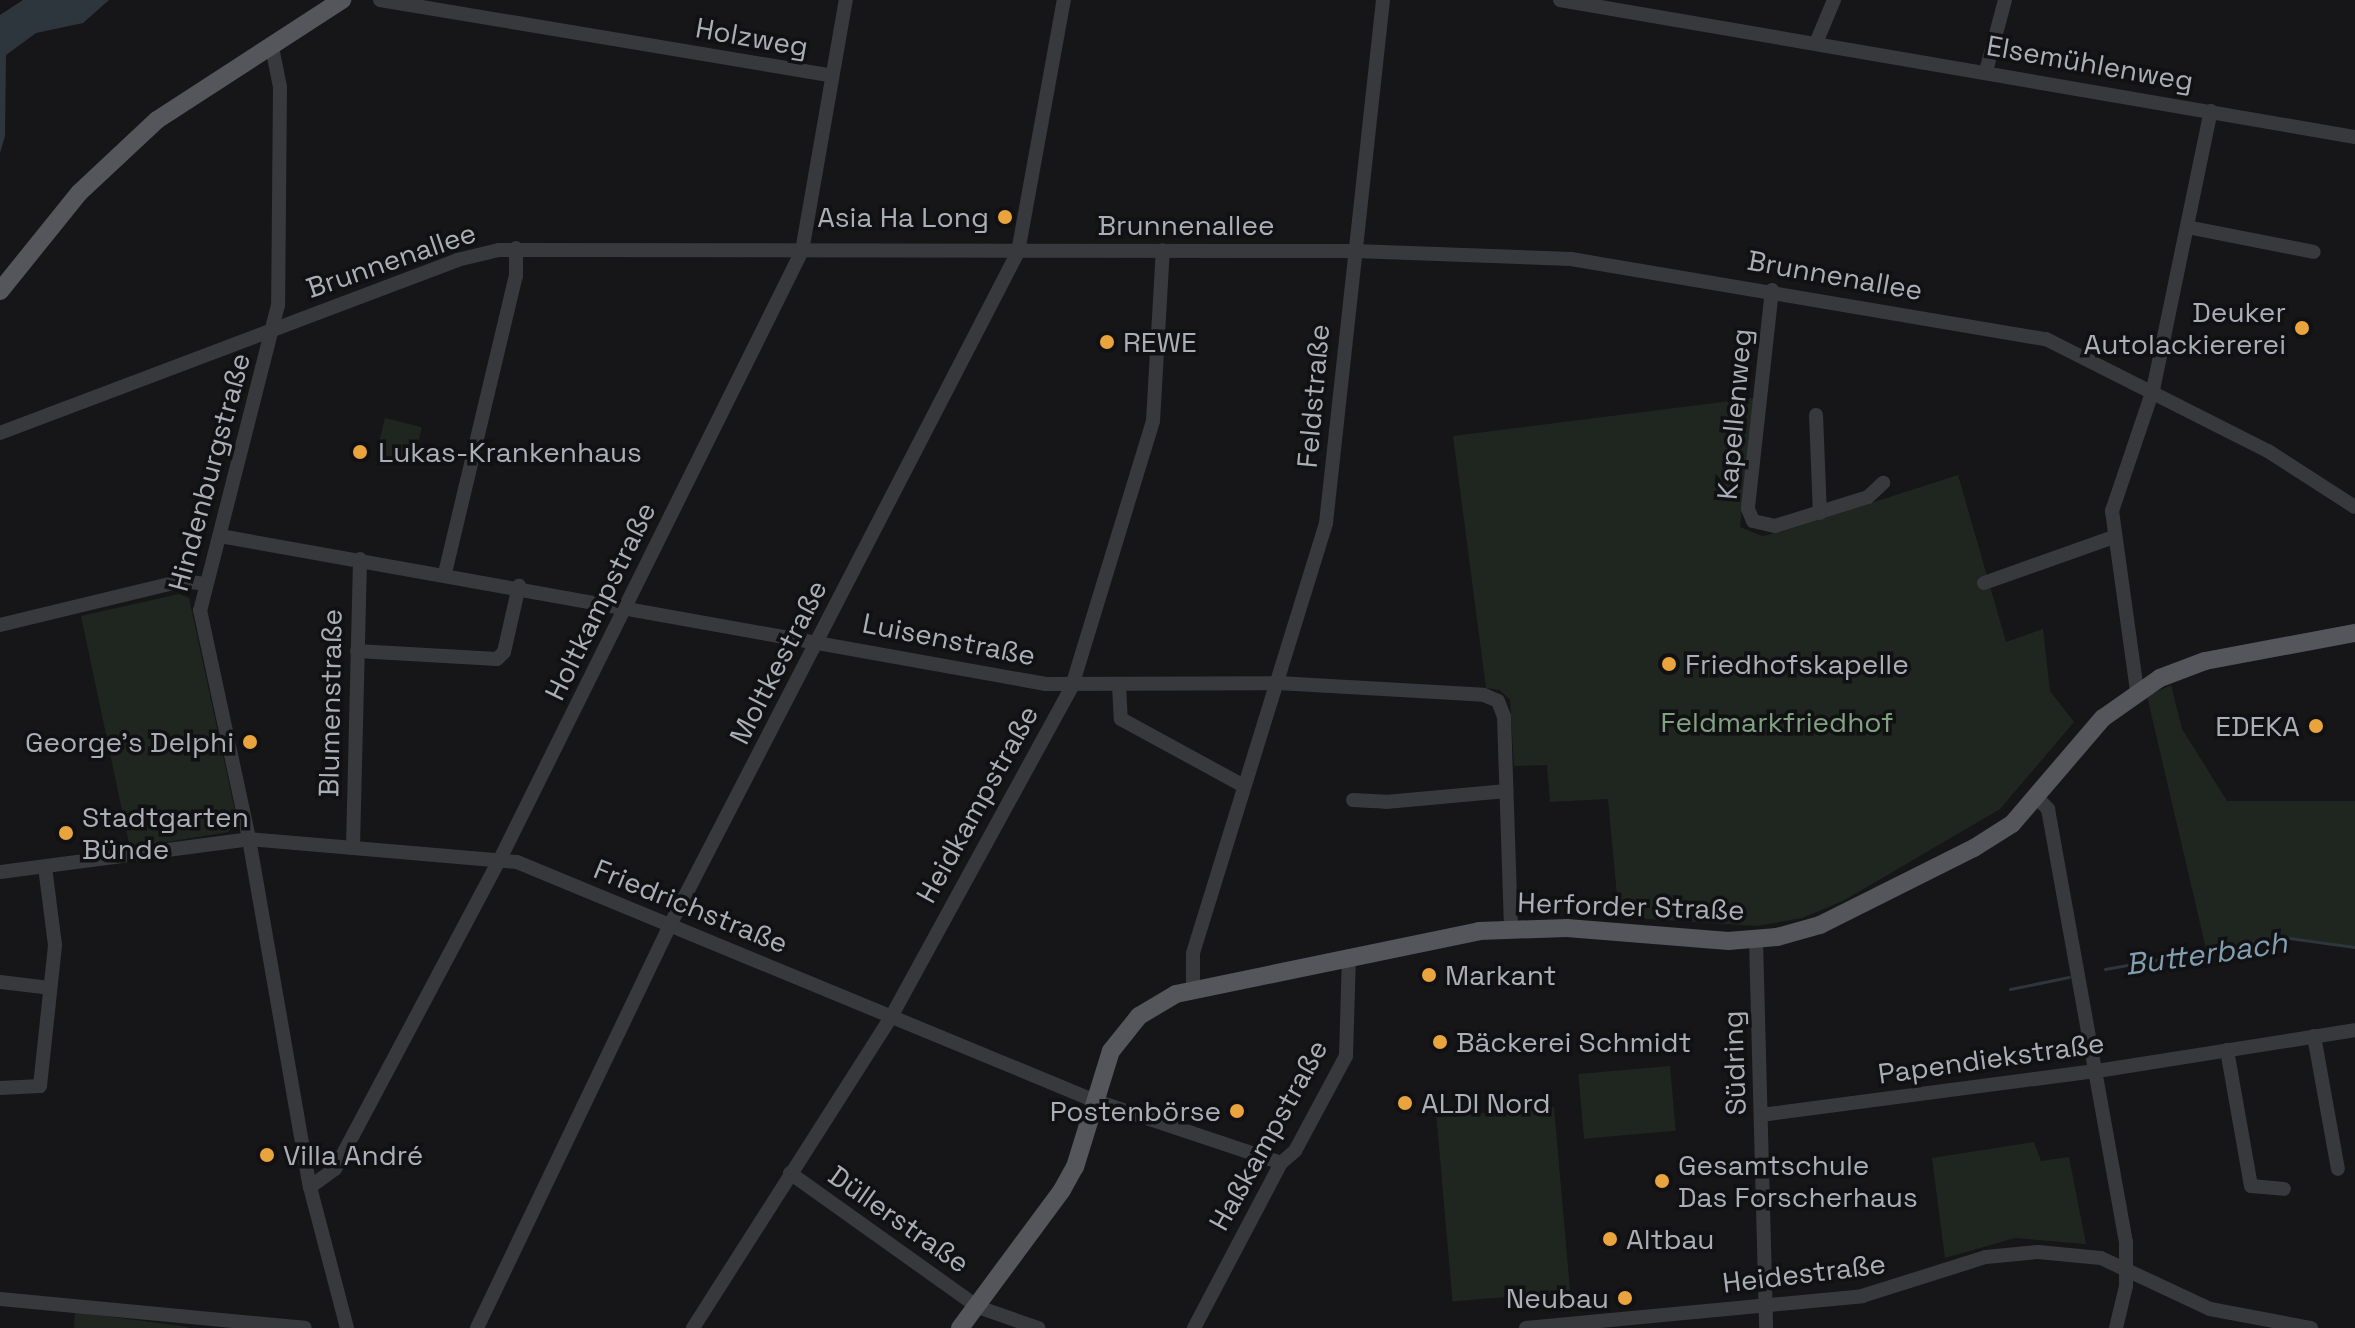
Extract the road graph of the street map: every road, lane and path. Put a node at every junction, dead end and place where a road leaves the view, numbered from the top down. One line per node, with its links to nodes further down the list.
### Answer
1 (342, 0): 10 (main road)
2 (380, 0): 12 (street, Holzweg)
3 (846, 0): 12 (street, Holtkampstraße)
4 (1064, 0): 20 (street, Moltkestraße)
5 (1383, 0): 19 (street, Feldstraße)
6 (1560, 0): 9 (street, Elsemühlenweg)
7 (1834, 0): 9 (street)
8 (2005, 0): 11 (street)
9 (1816, 43): 11 (street, Elsemühlenweg)
10 (272, 47): 23 (main road); 24 (street, Hindenburgstraße)
11 (1986, 71): 13 (street, Elsemühlenweg)
12 (832, 76): 18 (street, Holtkampstraße)
13 (2211, 111): 14 (street, Elsemühlenweg); 15 (street)
14 (2355, 137)
15 (2187, 227): 21 (street); 25 (street)
16 (516, 248): 18 (street, Brunnenallee); 24 (street, Brunnenallee); 34 (street)
17 (1163, 250): 19 (street, Brunnenallee); 20 (street, Brunnenallee); 45 (street, Heidkampstraße)
18 (802, 251): 20 (street, Brunnenallee); 38 (street, Holtkampstraße)
19 (1355, 251): 22 (street, Brunnenallee); 43 (street, Feldstraße)
20 (1018, 252): 41 (street, Moltkestraße)
21 (2314, 252)
22 (1772, 290): 25 (street, Brunnenallee); 30 (street, Kapellenweg)
23 (0, 291)
24 (273, 330): 27 (street, Brunnenallee); 31 (street, Hindenburgstraße)
25 (2153, 390): 29 (street, Brunnenallee); 32 (street)
26 (1816, 415): 30 (street)
27 (0, 433)
28 (1883, 483): 30 (street, Kapellenweg)
29 (2355, 507)
30 (1820, 513)
31 (220, 536): 33 (street, Luisenstraße); 36 (street, Hindenburgstraße)
32 (2114, 537): 35 (street); 46 (street)
33 (360, 559): 34 (street, Luisenstraße); 42 (street, Blumenstraße)
34 (445, 573): 37 (street, Luisenstraße)
35 (1984, 583)
36 (206, 584): 39 (street); 51 (street, Hindenburgstraße)
37 (519, 586): 38 (street, Luisenstraße); 42 (street)
38 (627, 605): 41 (street, Luisenstraße); 53 (street, Holtkampstraße)
39 (0, 625)
40 (2355, 633): 46 (main road, Herforder Straße)
41 (818, 640): 45 (street, Luisenstraße); 56 (street, Moltkestraße)
42 (357, 651): 52 (street, Blumenstraße)
43 (1278, 683): 44 (street, Luisenstraße); 47 (street, Feldstraße); 48 (street, Luisenstraße)
44 (1119, 685): 45 (street, Luisenstraße); 47 (street)
45 (1072, 686): 63 (street, Heidkampstraße)
46 (2137, 691): 49 (main road, Herforder Straße)
47 (1244, 786): 62 (street, Feldstraße)
48 (1507, 791): 50 (street); 57 (street)
49 (2037, 798): 58 (main road, Herforder Straße); 67 (street)
50 (1353, 800)
51 (249, 839): 52 (street, Friedrichstraße); 54 (street, Friedrichstraße); 74 (street, Hindenburgstraße)
52 (353, 847): 53 (street, Friedrichstraße)
53 (500, 859): 56 (street, Friedrichstraße); 74 (street, Holtkampstraße)
54 (45, 867): 55 (street, Friedrichstraße); 61 (street)
55 (0, 872)
56 (670, 925): 63 (street, Friedrichstraße); 83 (street, Moltkestraße)
57 (1511, 928): 58 (main road, Herforder Straße); 59 (main road, Herforder Straße)
58 (1756, 940): 70 (street, Südring)
59 (1349, 956): 62 (main road, Herforder Straße); 71 (street, Haßkampstraße)
60 (0, 982): 61 (street)
61 (50, 988): 68 (street)
62 (1193, 988): 69 (main road, Herforder Straße)
63 (891, 1017): 69 (street, Friedrichstraße); 73 (street, Heidkampstraße)
64 (2355, 1030): 65 (street, Papendiekstraße)
65 (2314, 1036): 66 (street, Papendiekstraße); 72 (street)
66 (2227, 1050): 67 (street, Papendiekstraße); 75 (street)
67 (2097, 1071): 70 (street, Papendiekstraße); 76 (street)
68 (0, 1088)
69 (1093, 1100): 71 (street, Friedrichstraße); 79 (main road, Herforder Straße)
70 (1761, 1115): 78 (street, Südring)
71 (1281, 1163): 87 (street, Haßkampstraße)
72 (2338, 1169)
73 (790, 1173): 79 (street, Düllerstraße); 84 (street, Heidkampstraße)
74 (310, 1187): 82 (street, Hindenburgstraße)
75 (2284, 1189)
76 (2127, 1268): 78 (street, Heidestraße); 80 (street, Heidestraße); 90 (street)
77 (0, 1299): 81 (street)
78 (1769, 1305): 88 (street, Heidestraße); 89 (street, Südring)
79 (978, 1307): 85 (main road, Herforder Straße); 86 (street)
80 (2280, 1325): 91 (street, Heidestraße)
81 (305, 1328)
82 (345, 1328)
83 (477, 1328)
84 (693, 1328)
85 (960, 1328)
86 (1038, 1328)
87 (1194, 1328)
88 (1526, 1328)
89 (1766, 1328)
90 (2116, 1328)
91 (2311, 1328)

